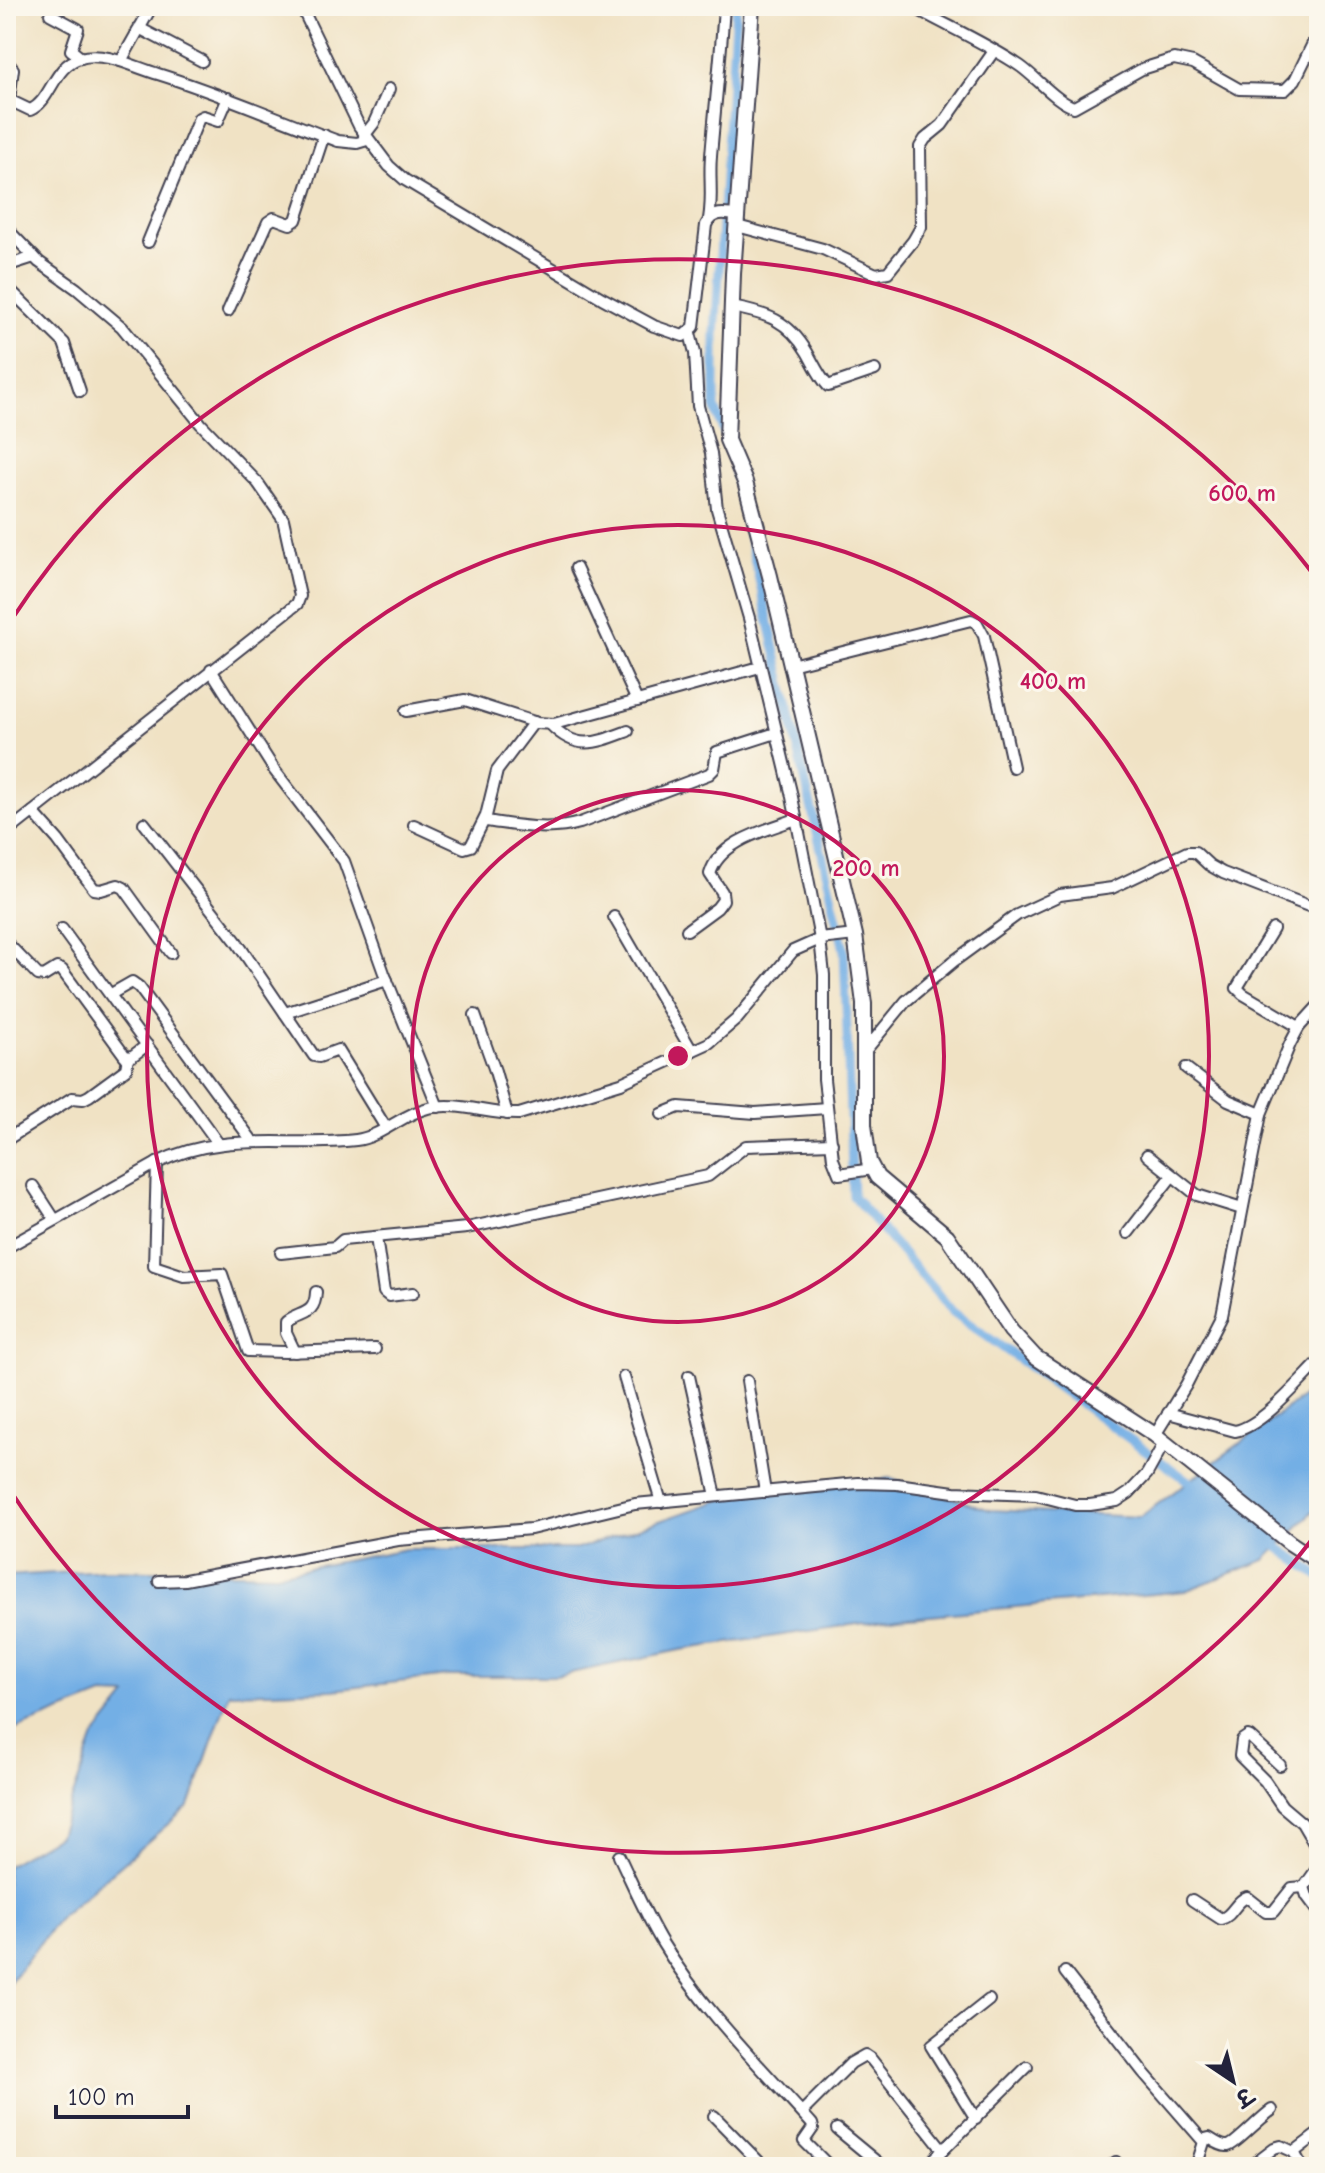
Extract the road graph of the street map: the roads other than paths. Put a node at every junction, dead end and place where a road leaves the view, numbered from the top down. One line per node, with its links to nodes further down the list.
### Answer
1 (152, 6): 7 (street)
2 (301, 6): 18 (street)
3 (724, 6): 19 (street)
4 (752, 6): 19 (street)
5 (911, 6): 9 (street)
6 (50, 14): 10 (street)
7 (139, 28): 12 (street); 13 (street)
8 (1319, 31): 9 (street)
9 (994, 51): 19 (street)
10 (81, 58): 12 (street); 16 (street)
11 (6, 61): 16 (street)
12 (121, 61): 15 (street)
13 (202, 61)
14 (389, 89): 18 (street)
15 (228, 98): 17 (street); 21 (street)
16 (8, 105)
17 (324, 135): 18 (street); 26 (street)
18 (362, 140): 27 (street)
19 (725, 218): 25 (street); 27 (street)
20 (6, 228): 22 (street)
21 (148, 242)
22 (34, 257): 23 (street); 33 (street)
23 (6, 266)
24 (6, 286): 29 (street)
25 (732, 307): 28 (street); 31 (street)
26 (228, 311)
27 (690, 333): 32 (street)
28 (875, 370)
29 (80, 391)
30 (576, 568): 34 (street)
31 (791, 665): 40 (street); 52 (street)
32 (760, 667): 34 (street); 39 (street)
33 (211, 670): 41 (street); 56 (street)
34 (637, 701): 37 (street)
35 (406, 711): 36 (street)
36 (534, 722): 37 (street); 43 (street)
37 (550, 724): 38 (street)
38 (628, 731)
39 (776, 733): 42 (street); 43 (street)
40 (1013, 767)
41 (33, 812): 46 (street); 55 (street)
42 (796, 819): 51 (street); 53 (street)
43 (485, 821): 45 (street)
44 (144, 823): 59 (street)
45 (414, 825)
46 (6, 833)
47 (1319, 910): 64 (street)
48 (614, 917): 63 (street)
49 (62, 929): 57 (street)
50 (1273, 929): 61 (street)
51 (687, 930)
52 (850, 936): 53 (street); 64 (street)
53 (820, 939): 63 (street); 68 (street)
54 (6, 942): 65 (street)
55 (171, 953)
56 (387, 980): 59 (street); 67 (street)
57 (111, 994): 62 (street); 74 (street)
58 (1319, 1005): 61 (street)
59 (285, 1013): 72 (street)
60 (475, 1015): 69 (street)
61 (1299, 1027): 71 (street)
62 (147, 1045): 65 (street); 75 (street)
63 (692, 1051): 69 (street)
64 (865, 1051): 79 (street)
65 (128, 1058): 73 (street)
66 (1186, 1068): 71 (street)
67 (438, 1107): 69 (street); 72 (street)
68 (827, 1108): 70 (street); 76 (street)
69 (507, 1114)
70 (662, 1114)
71 (1261, 1114): 82 (street)
72 (386, 1128): 74 (street)
73 (6, 1140)
74 (253, 1142): 75 (street)
75 (218, 1143): 78 (street)
76 (832, 1143): 79 (street); 85 (street)
77 (1147, 1155): 80 (street)
78 (157, 1163): 83 (street); 91 (street)
79 (865, 1171): 97 (street)
80 (1172, 1176): 82 (street); 84 (street)
81 (33, 1186): 83 (street)
82 (1242, 1209): 96 (street)
83 (55, 1220): 86 (street)
84 (1128, 1233)
85 (376, 1237): 87 (street); 89 (street)
86 (6, 1248)
87 (281, 1253)
88 (316, 1292): 91 (street)
89 (413, 1293)
90 (375, 1349): 91 (street)
91 (295, 1352)
92 (1319, 1362): 96 (street)
93 (689, 1376): 99 (street)
94 (624, 1377): 100 (street)
95 (747, 1381): 98 (street)
96 (1168, 1413): 97 (street)
97 (1162, 1441): 98 (street); 101 (street)
98 (765, 1492): 99 (street)
99 (716, 1496): 100 (street)
100 (661, 1502): 102 (street)
101 (1319, 1562)
102 (159, 1581)
103 (1280, 1765): 104 (street)
104 (1319, 1852)
105 (619, 1856): 114 (street)
106 (1319, 1866): 107 (street)
107 (1304, 1887): 108 (street); 109 (street)
108 (1192, 1900)
109 (1319, 1912)
110 (1065, 1972): 119 (street)
111 (989, 2000): 116 (street)
112 (1027, 2067): 116 (street)
113 (1272, 2110): 119 (street)
114 (802, 2112): 120 (street); 124 (street)
115 (714, 2116): 123 (street)
116 (976, 2119): 120 (street)
117 (837, 2129): 125 (street)
118 (1319, 2133): 121 (street)
119 (1203, 2141): 126 (street)
120 (943, 2150): 122 (street)
121 (1294, 2152): 127 (street); 128 (street)
122 (927, 2166)
123 (764, 2167)
124 (830, 2167)
125 (883, 2167)
126 (1196, 2167)
127 (1249, 2167)
128 (1302, 2167)

